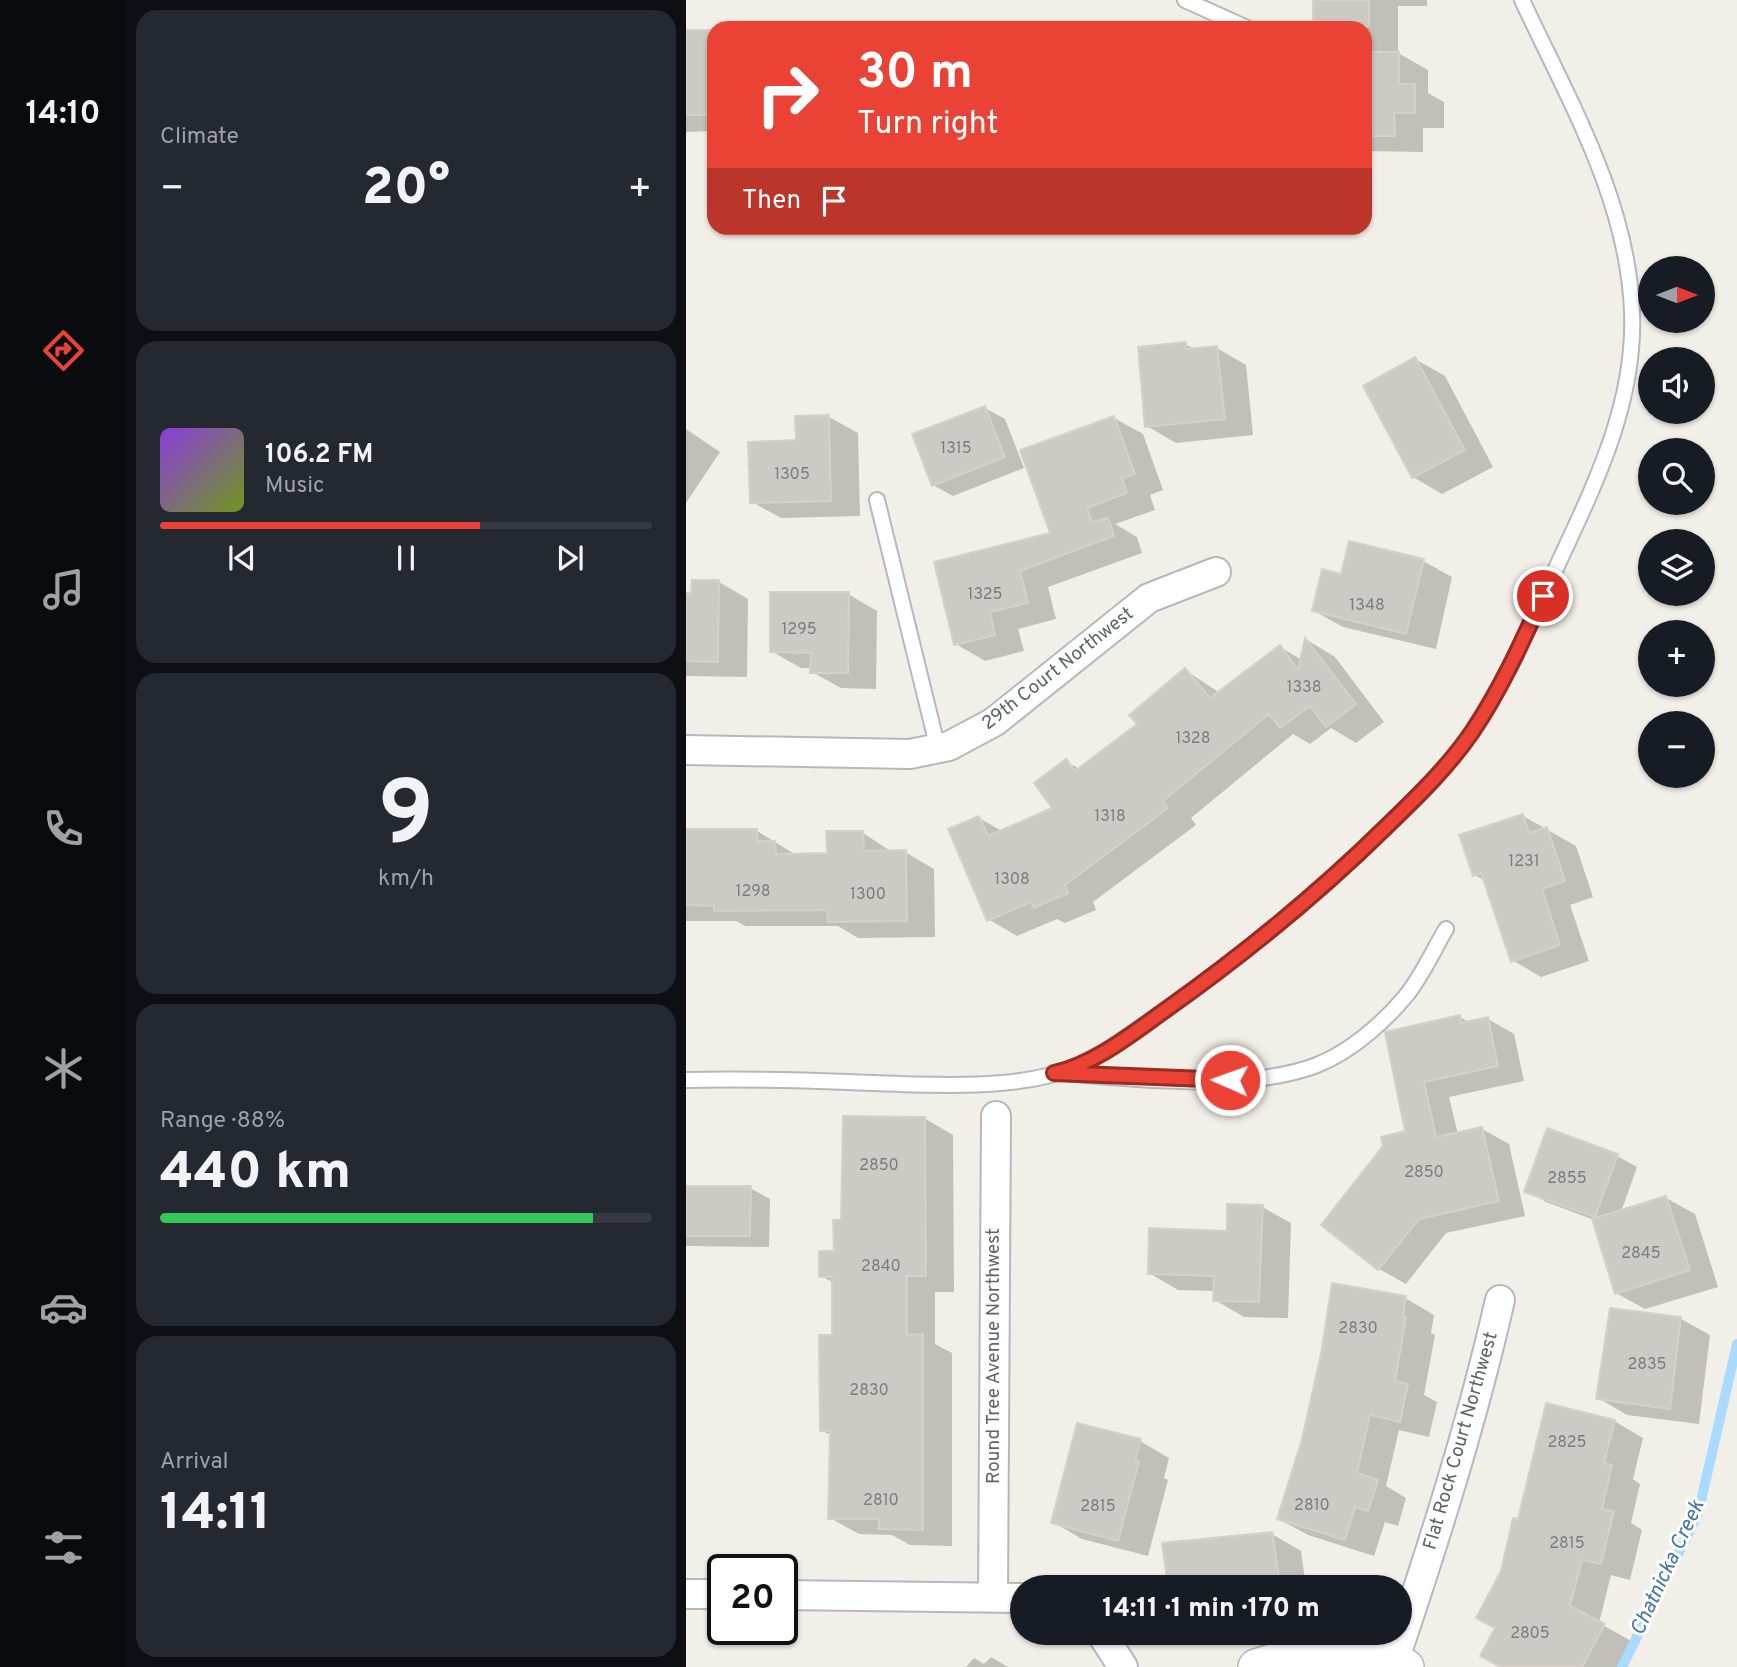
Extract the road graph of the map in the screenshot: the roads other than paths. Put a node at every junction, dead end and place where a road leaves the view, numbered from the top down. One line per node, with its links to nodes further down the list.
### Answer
1 (1185, 0): 3 (lane)
2 (1522, 0): 9 (lane)
3 (1232, 21)
4 (877, 500): 6 (lane)
5 (1216, 572): 6 (street, 29th Court Northwest)
6 (938, 749): 7 (street, 29th Court Northwest)
7 (686, 750)
8 (1446, 929): 9 (lane)
9 (1054, 1073): 10 (lane)
10 (686, 1080)
11 (996, 1115): 16 (street, Round Tree Avenue Northwest)
12 (1500, 1300): 19 (street, Flat Rock Court Northwest)
13 (686, 1594): 14 (street)
14 (707, 1594)
15 (798, 1595): 16 (street)
16 (993, 1597): 17 (street)
17 (1010, 1598)
18 (1109, 1645): 20 (street)
19 (1400, 1664): 21 (street)
20 (1123, 1667)
21 (1256, 1667)

